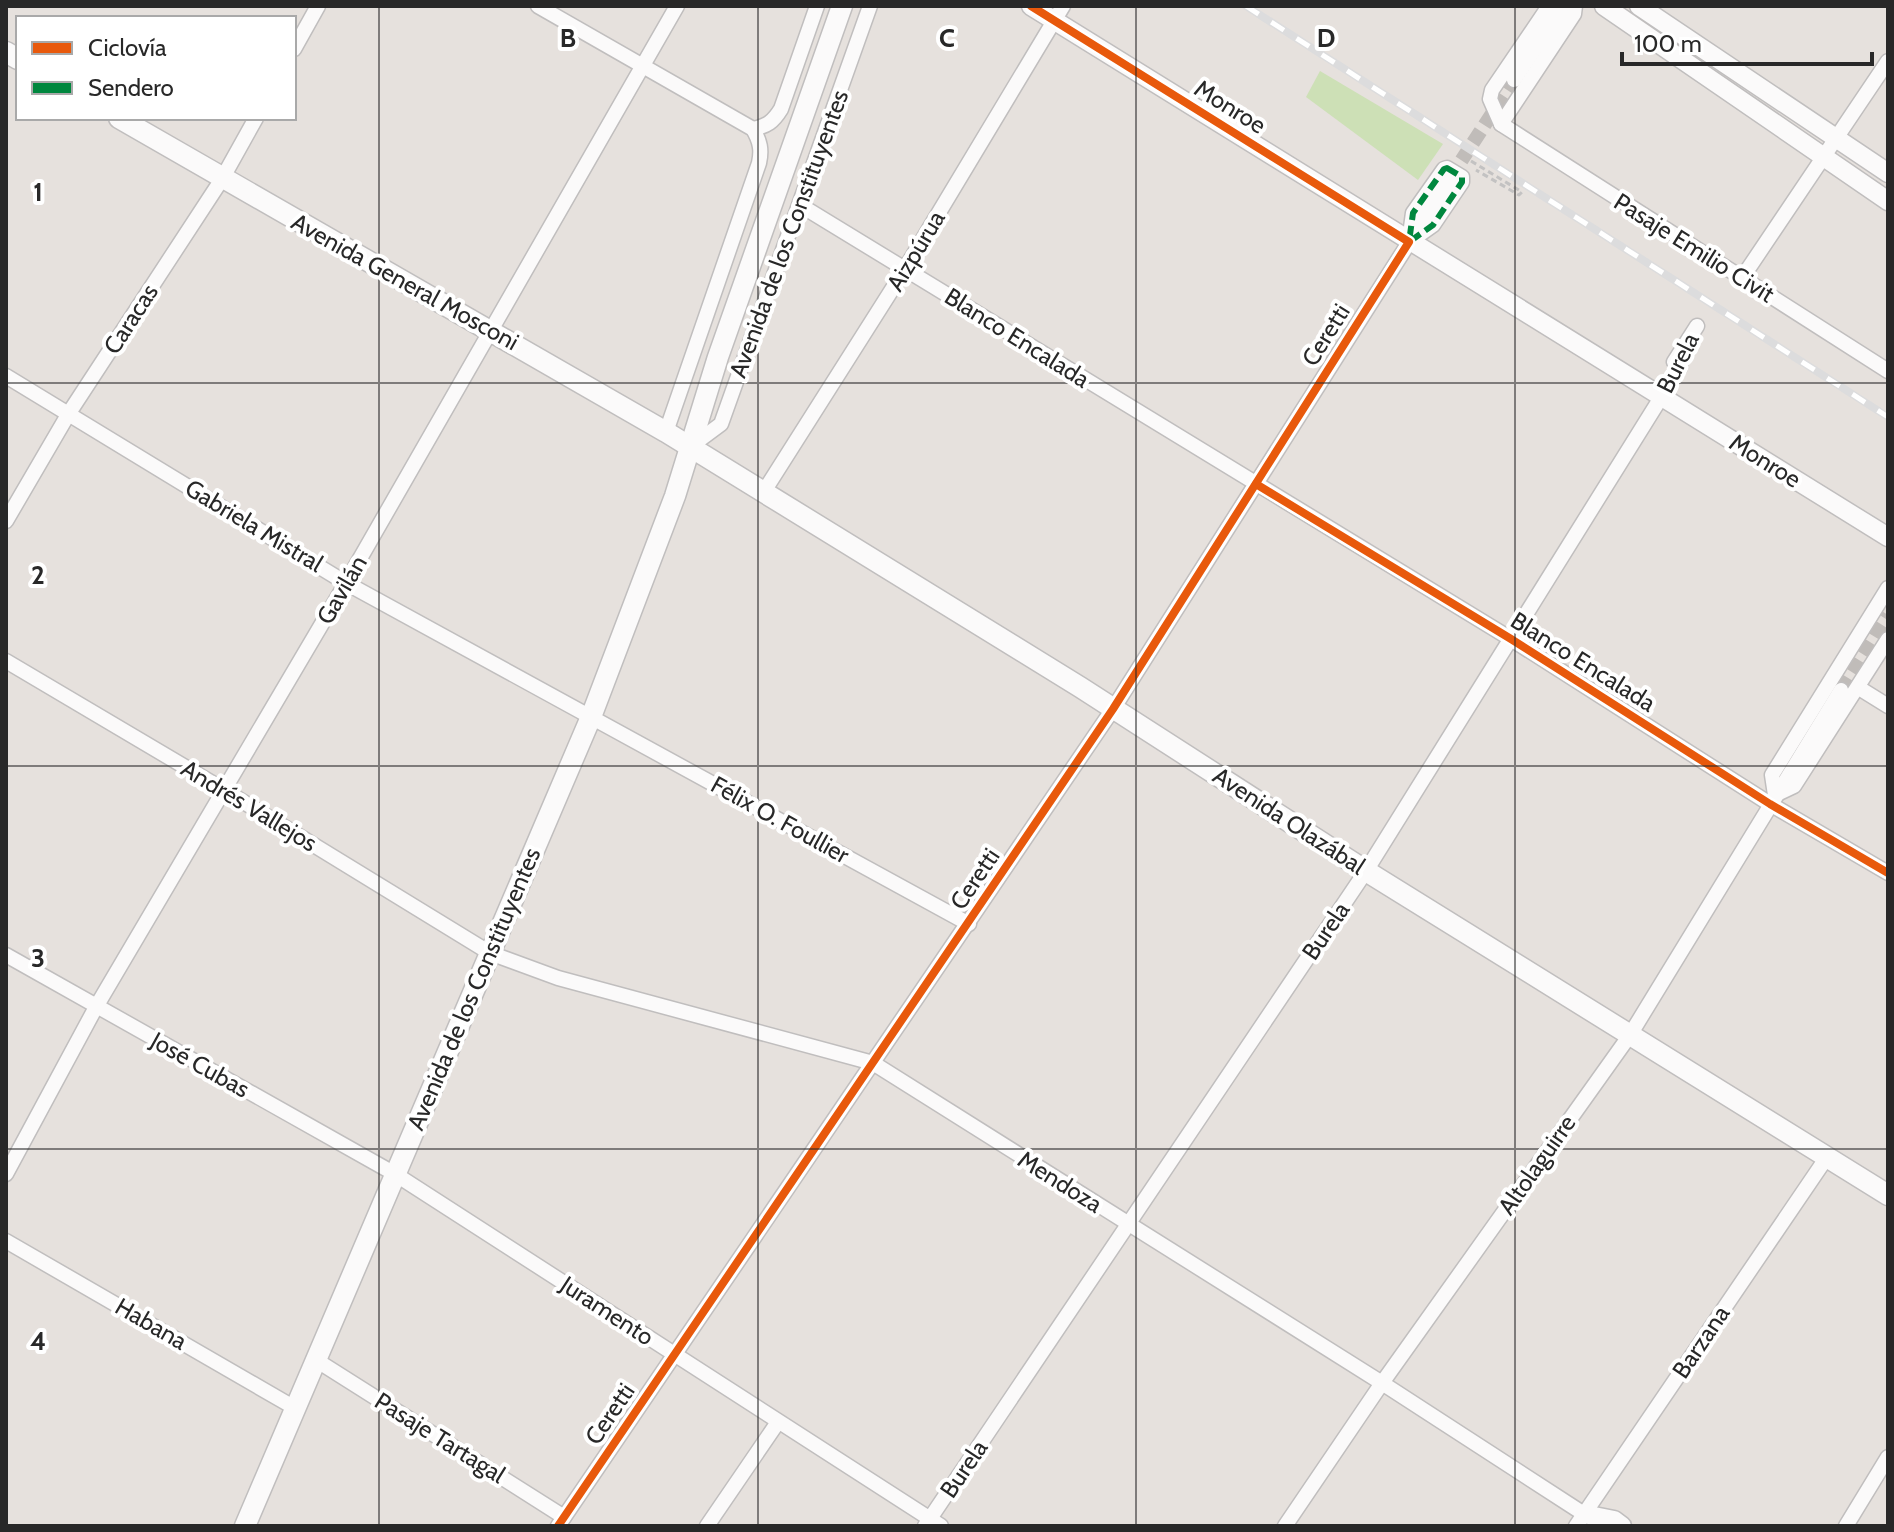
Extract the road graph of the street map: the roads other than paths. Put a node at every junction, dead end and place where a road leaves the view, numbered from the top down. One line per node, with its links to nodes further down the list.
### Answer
1 (318, 6): 14 (street)
2 (538, 6): 16 (street)
3 (677, 6): 16 (street, Gavilán)
4 (817, 6): 21 (street)
5 (842, 6): 38 (main road, Avenida de los Constituyentes)
6 (870, 6): 27 (street, Avenida de los Constituyentes)
7 (1031, 6): 13 (street, Monroe)
8 (1549, 6): 20 (street)
9 (1564, 6): 17 (street)
10 (1575, 6): 20 (street)
11 (1604, 6): 23 (street)
12 (1639, 6): 22 (street)
13 (1058, 13): 28 (street, Monroe); 29 (street, Aizpúrua)
14 (296, 45)
15 (1888, 61): 22 (street)
16 (641, 66): 21 (street); 32 (street, Gavilán)
17 (1514, 80)
18 (122, 120): 25 (main road, Avenida General Mosconi)
19 (255, 120): 25 (street, Caracas)
20 (1501, 124): 30 (street, Pasaje Emilio Civit)
21 (753, 129): 37 (street, Avenida de los Constituyentes)
22 (1837, 140): 23 (street); 24 (street)
23 (1824, 159): 26 (street); 30 (street)
24 (1888, 173)
25 (222, 179): 32 (main road, Avenida General Mosconi); 36 (street, Caracas)
26 (1888, 201)
27 (800, 205): 29 (street, Blanco Encalada); 38 (street, Avenida de los Constituyentes)
28 (1409, 242): 28 (street, Ceretti); 35 (street, Monroe); 39 (street, Ceretti)
29 (905, 269): 39 (street, Blanco Encalada); 40 (street, Aizpúrua)
30 (1742, 278): 33 (street, Pasaje Emilio Civit)
31 (1697, 326): 35 (street, Burela)
32 (491, 330): 37 (main road, Avenida General Mosconi); 43 (street, Gavilán)
33 (1888, 371)
34 (6, 376): 36 (street, Gabriela Mistral)
35 (1661, 397): 42 (street, Monroe); 45 (street, Burela)
36 (69, 413): 41 (street, Caracas); 43 (street, Gabriela Mistral)
37 (666, 432): 38 (main road, Avenida General Mosconi)
38 (689, 447): 40 (main road, Avenida Olazábal); 52 (main road, Avenida de los Constituyentes)
39 (1256, 484): 45 (street, Blanco Encalada); 51 (street, Ceretti)
40 (763, 493): 51 (main road, Avenida Olazábal)
41 (6, 521)
42 (1888, 537)
43 (346, 583): 52 (street, Gabriela Mistral); 53 (street, Gavilán)
44 (1888, 588): 54 (street, Altolaguirre)
45 (1511, 639): 54 (street, Blanco Encalada); 55 (street, Burela)
46 (1888, 639): 48 (street, Altolaguirre)
47 (6, 661): 53 (street, Andrés Vallejos)
48 (1859, 688): 50 (street); 54 (street, Altolaguirre)
49 (1841, 690): 54 (street, Altolaguirre)
50 (1888, 706)
51 (1113, 709): 55 (main road, Avenida Olazábal); 57 (street, Ceretti)
52 (591, 717): 57 (street, Félix O. Foullier); 58 (main road, Avenida de los Constituyentes)
53 (224, 790): 58 (street, Andrés Vallejos); 60 (street, Gavilán)
54 (1772, 799): 56 (street, Blanco Encalada); 61 (street, Altolaguirre)
55 (1366, 871): 61 (main road, Avenida Olazábal); 67 (street, Burela)
56 (1888, 873)
57 (969, 924): 62 (street, Ceretti)
58 (490, 953): 62 (street, Mendoza); 65 (main road, Avenida de los Constituyentes)
59 (6, 955): 60 (street, José Cubas)
60 (96, 1007): 64 (street, Gavilán); 65 (street, José Cubas)
61 (1630, 1035): 63 (main road, Avenida Olazábal); 71 (street, Altolaguirre)
62 (873, 1063): 67 (street, Mendoza); 69 (street, Ceretti)
63 (1827, 1157): 66 (main road, Avenida Olazábal); 76 (street, Barzana)
64 (6, 1174)
65 (395, 1174): 69 (street, Juramento); 70 (main road, Avenida de los Constituyentes)
66 (1887, 1193)
67 (1129, 1226): 71 (street, Mendoza); 77 (street, Burela)
68 (6, 1241): 72 (street, Habana)
69 (675, 1355): 73 (street, Juramento); 75 (street, Ceretti)
70 (316, 1360): 72 (main road, Avenida de los Constituyentes); 75 (street, Pasaje Tartagal)
71 (1382, 1383): 76 (street, Mendoza); 80 (street, Altolaguirre)
72 (295, 1408): 78 (main road, Avenida de los Constituyentes)
73 (778, 1422): 77 (street, Juramento); 79 (street)
74 (1888, 1457): 82 (street)
75 (561, 1521)
76 (1585, 1522): 81 (street)
77 (932, 1524)
78 (245, 1526)
79 (707, 1526)
80 (1285, 1526)
81 (1622, 1526)
82 (1846, 1526)

